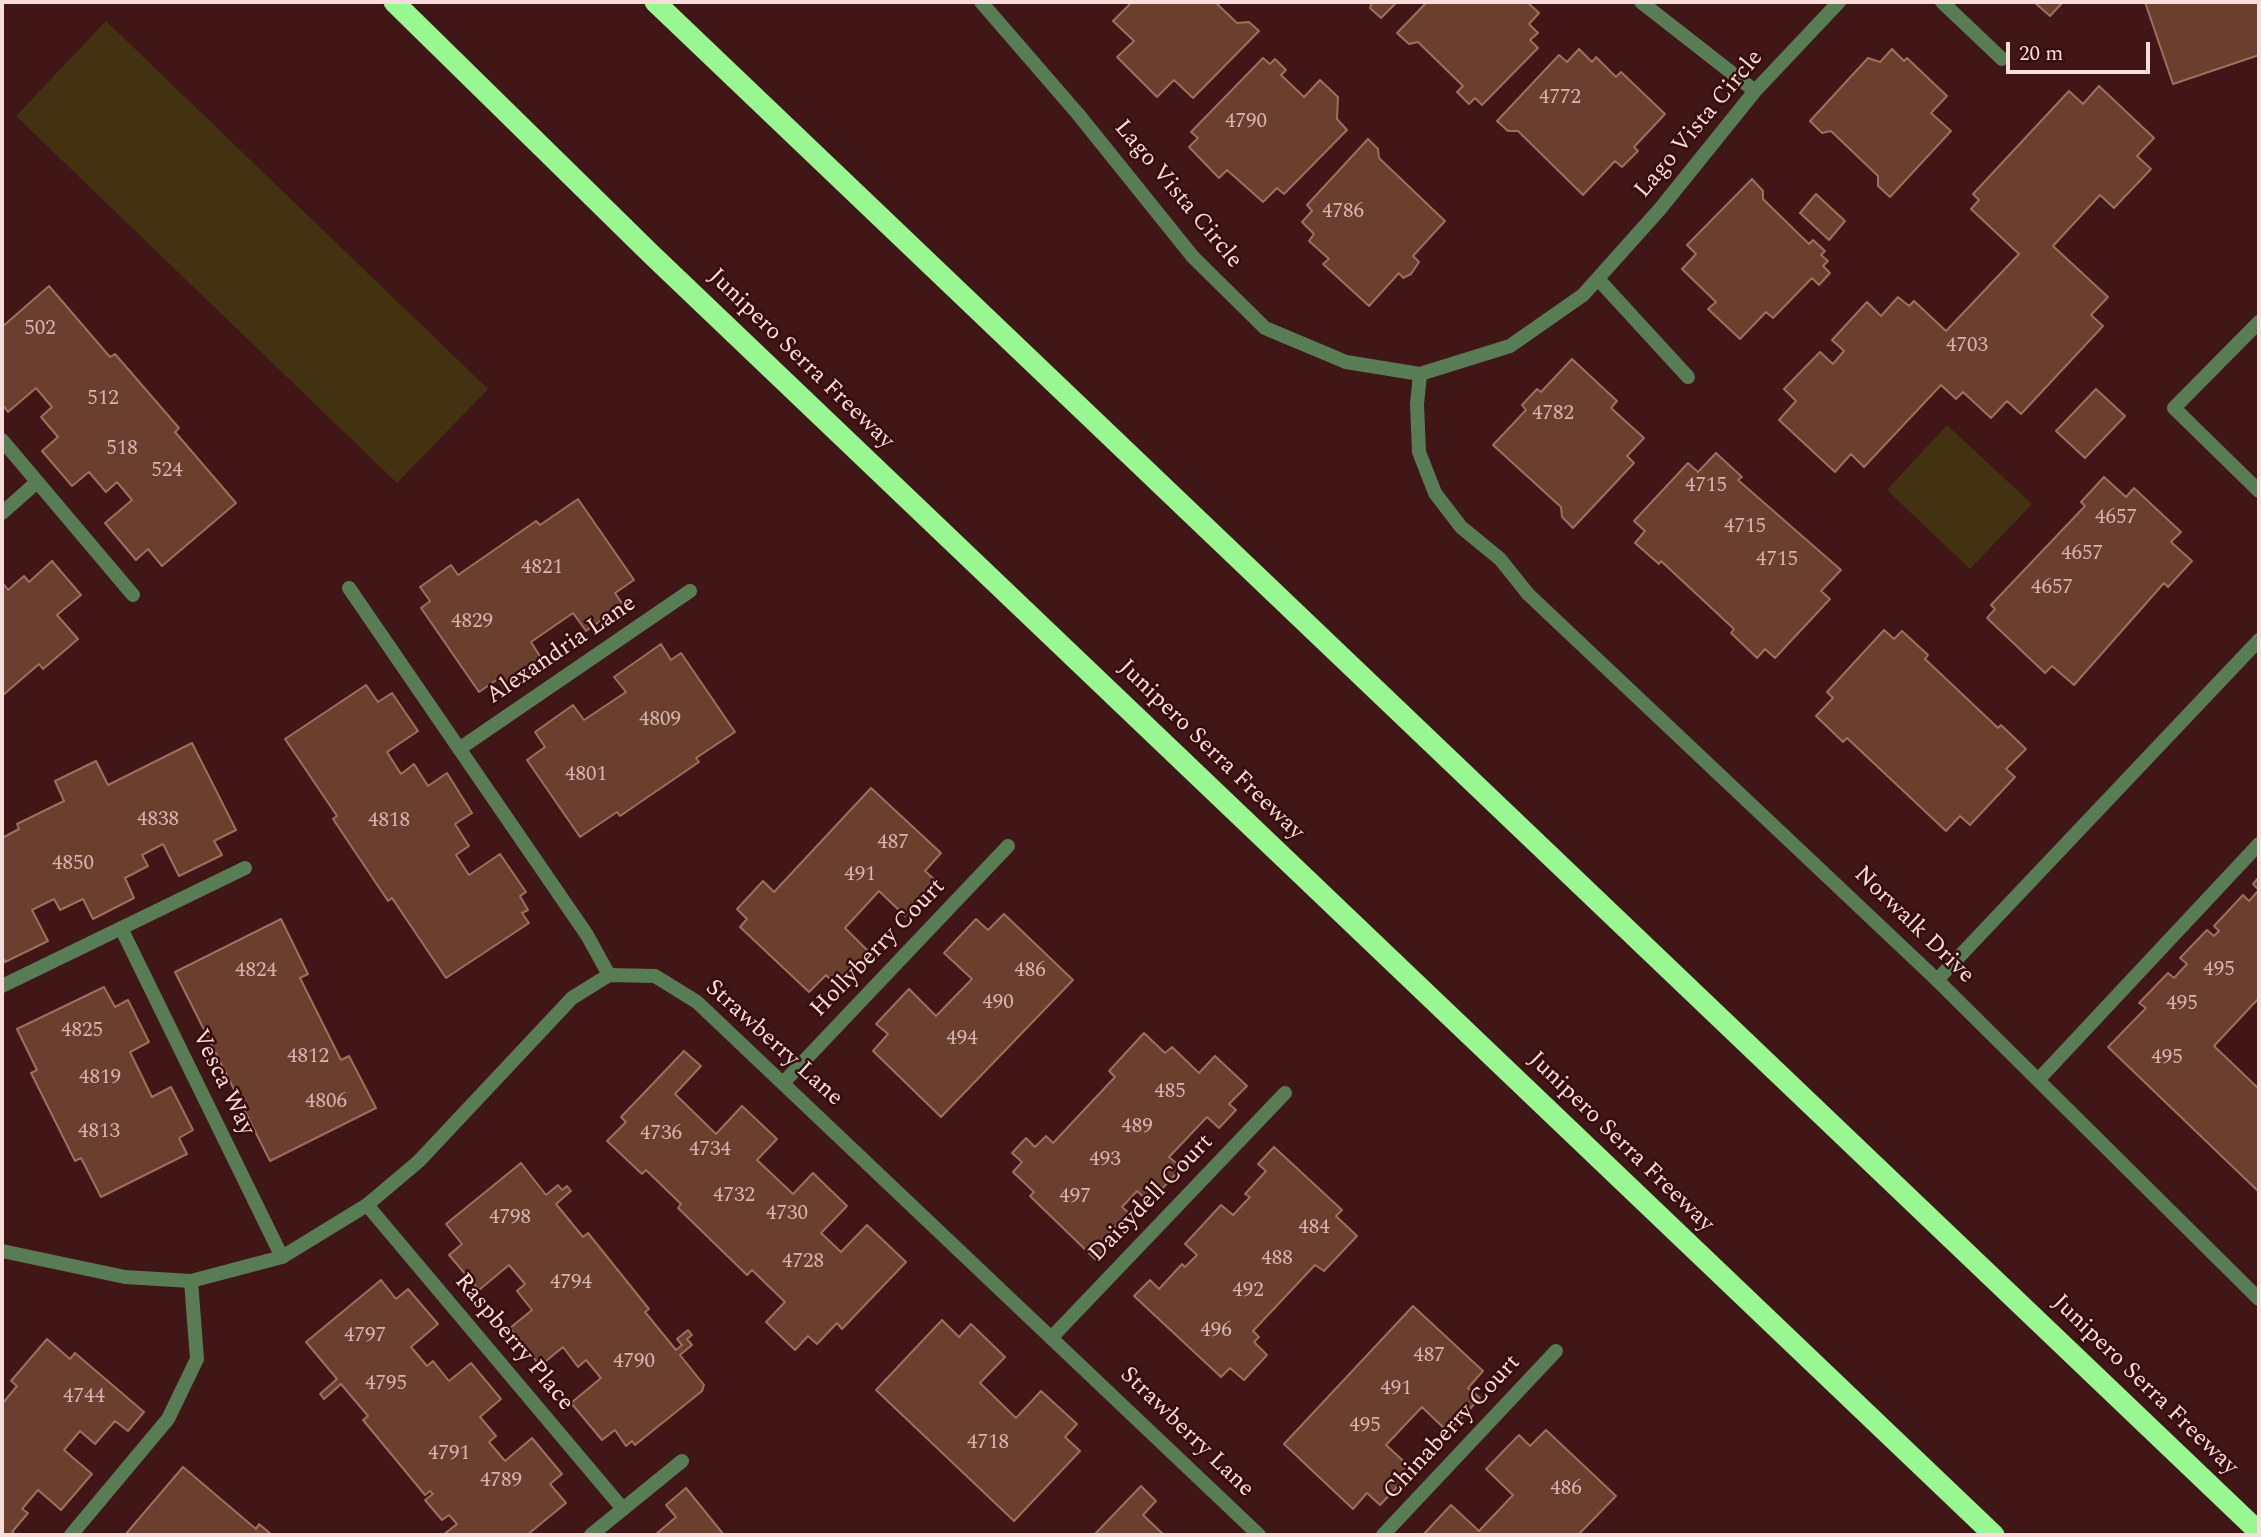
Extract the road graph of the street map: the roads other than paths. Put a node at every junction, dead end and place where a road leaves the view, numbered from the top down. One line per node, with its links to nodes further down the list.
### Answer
1 (394, 2): 46 (highway, Junipero Serra Freeway)
2 (655, 2): 41 (highway, Junipero Serra Freeway)
3 (981, 2): 11 (street, Lago Vista Circle)
4 (1642, 2): 8 (street)
5 (1839, 2): 8 (street, Lago Vista Circle)
6 (1942, 2): 7 (street)
7 (2002, 59)
8 (1755, 91): 9 (street, Lago Vista Circle)
9 (1598, 279): 11 (street, Lago Vista Circle); 12 (street)
10 (2259, 322): 15 (street)
11 (1420, 374): 27 (street, Norwalk Drive)
12 (1688, 377)
13 (2, 440): 14 (street)
14 (37, 482): 16 (street); 19 (street)
15 (2259, 491)
16 (2, 513)
17 (349, 588): 21 (street)
18 (690, 591): 21 (street, Alexandria Lane)
19 (133, 595)
20 (2259, 640): 27 (street)
21 (459, 749): 26 (street)
22 (2259, 844): 29 (street)
23 (1008, 846): 30 (street, Hollyberry Court)
24 (245, 868): 25 (street)
25 (121, 928): 28 (street); 34 (street, Vesca Way)
26 (609, 975): 30 (street, Strawberry Lane); 32 (street)
27 (1937, 980): 29 (street, Norwalk Drive)
28 (2, 986)
29 (2039, 1079): 36 (street, Norwalk Drive)
30 (784, 1082): 37 (street, Strawberry Lane)
31 (1285, 1093): 37 (street, Daisydell Court)
32 (367, 1205): 34 (street); 40 (street, Raspberry Place)
33 (2, 1251): 35 (street)
34 (282, 1257): 35 (street)
35 (191, 1281): 42 (street)
36 (2259, 1298)
37 (1052, 1337): 44 (street, Strawberry Lane)
38 (1556, 1352): 45 (street, Chinaberry Court)
39 (682, 1461): 40 (street)
40 (623, 1509): 43 (street)
41 (2259, 1532)
42 (71, 1535)
43 (591, 1535)
44 (1259, 1535)
45 (1382, 1535)
46 (1994, 1535)

